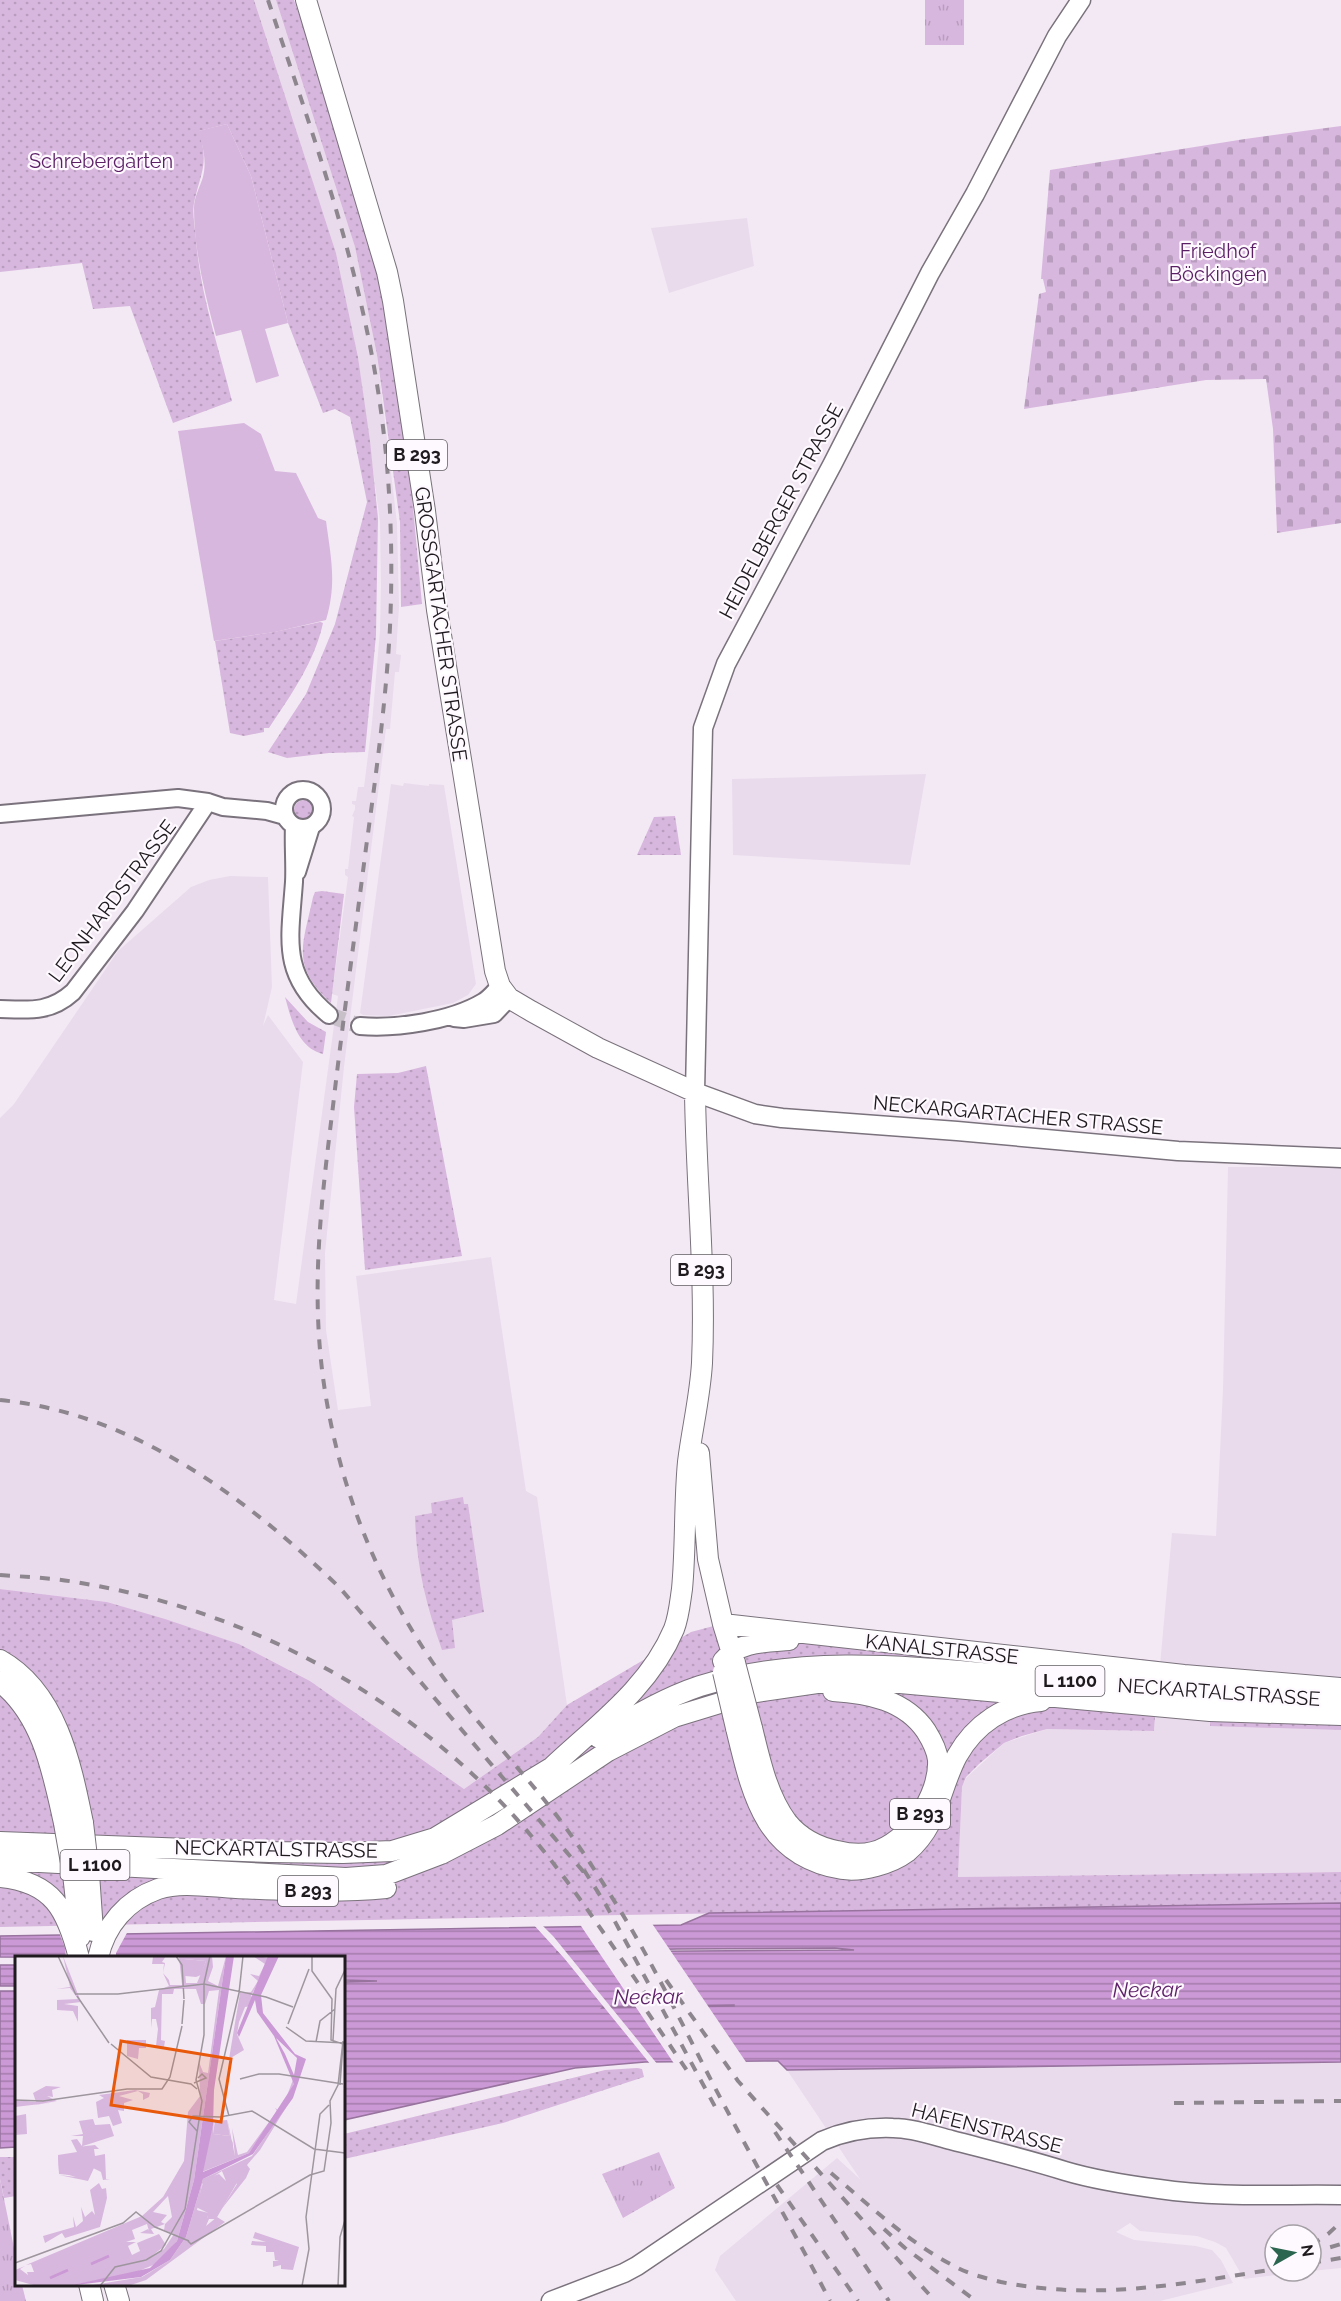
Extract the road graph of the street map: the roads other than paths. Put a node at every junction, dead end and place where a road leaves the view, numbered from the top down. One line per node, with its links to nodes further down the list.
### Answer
1 (306, 0): 9 (main road, GROSSGARTACHER STRASSE / B 293)
2 (1081, 0): 13 (main road, HEIDELBERGER STRASSE)
3 (288, 797): 4 (street); 6 (street); 7 (street)
4 (208, 802): 5 (street); 6 (street); 10 (street, LEONHARDSTRASSE)
5 (0, 814)
6 (290, 821): 7 (street); 8 (street)
7 (312, 827): 8 (street)
8 (294, 881): 11 (street)
9 (508, 995): 12 (street); 13 (main road)
10 (0, 1009)
11 (329, 1015)
12 (360, 1026)
13 (695, 1092): 14 (main road, NECKARGARTACHER STRASSE); 15 (main road, B 293)
14 (1341, 1158)
15 (696, 1417): 16 (main road, B 293); 17 (main road, B 293)
16 (687, 1506): 20 (main road, NECKARTALSTRASSE); 28 (main road, B 293)
17 (723, 1624): 18 (main road, KANALSTRASSE); 20 (main road, B 293)
18 (866, 1641): 20 (main road); 22 (main road, KANALSTRASSE)
19 (0, 1660): 29 (main road)
20 (727, 1662): 27 (main road, NECKARTALSTRASSE / B 293, bridge)
21 (0, 1682): 29 (main road)
22 (1341, 1688)
23 (770, 1689): 24 (main road, NECKARTALSTRASSE / L 1100); 27 (main road, NECKARTALSTRASSE / B 293); 30 (main road, NECKARTALSTRASSE / B 293)
24 (1076, 1698): 26 (main road, NECKARTALSTRASSE / L 1100); 27 (main road, NECKARTALSTRASSE)
25 (1341, 1700): 28 (main road, NECKARTALSTRASSE / L 1100)
26 (1341, 1715)
27 (744, 1728)
28 (549, 1770): 33 (main road, NECKARTALSTRASSE / B 293)
29 (74, 1823): 36 (main road, bridge)
30 (497, 1825): 34 (main road, NECKARTALSTRASSE / L 1100); 39 (main road, NECKARTALSTRASSE / B 293)
31 (0, 1837): 33 (main road, B 293)
32 (0, 1842): 33 (main road, NECKARTALSTRASSE)
33 (25, 1842)
34 (0, 1860)
35 (0, 1877): 36 (main road)
36 (80, 1922): 37 (main road); 38 (main road)
37 (80, 1956)
38 (96, 1956)
39 (98, 1956)
40 (1341, 2194): 45 (main road, HAFENSTRASSE)
41 (89, 2286): 43 (main road)
42 (115, 2286): 44 (main road)
43 (93, 2301)
44 (119, 2301)
45 (551, 2301)

